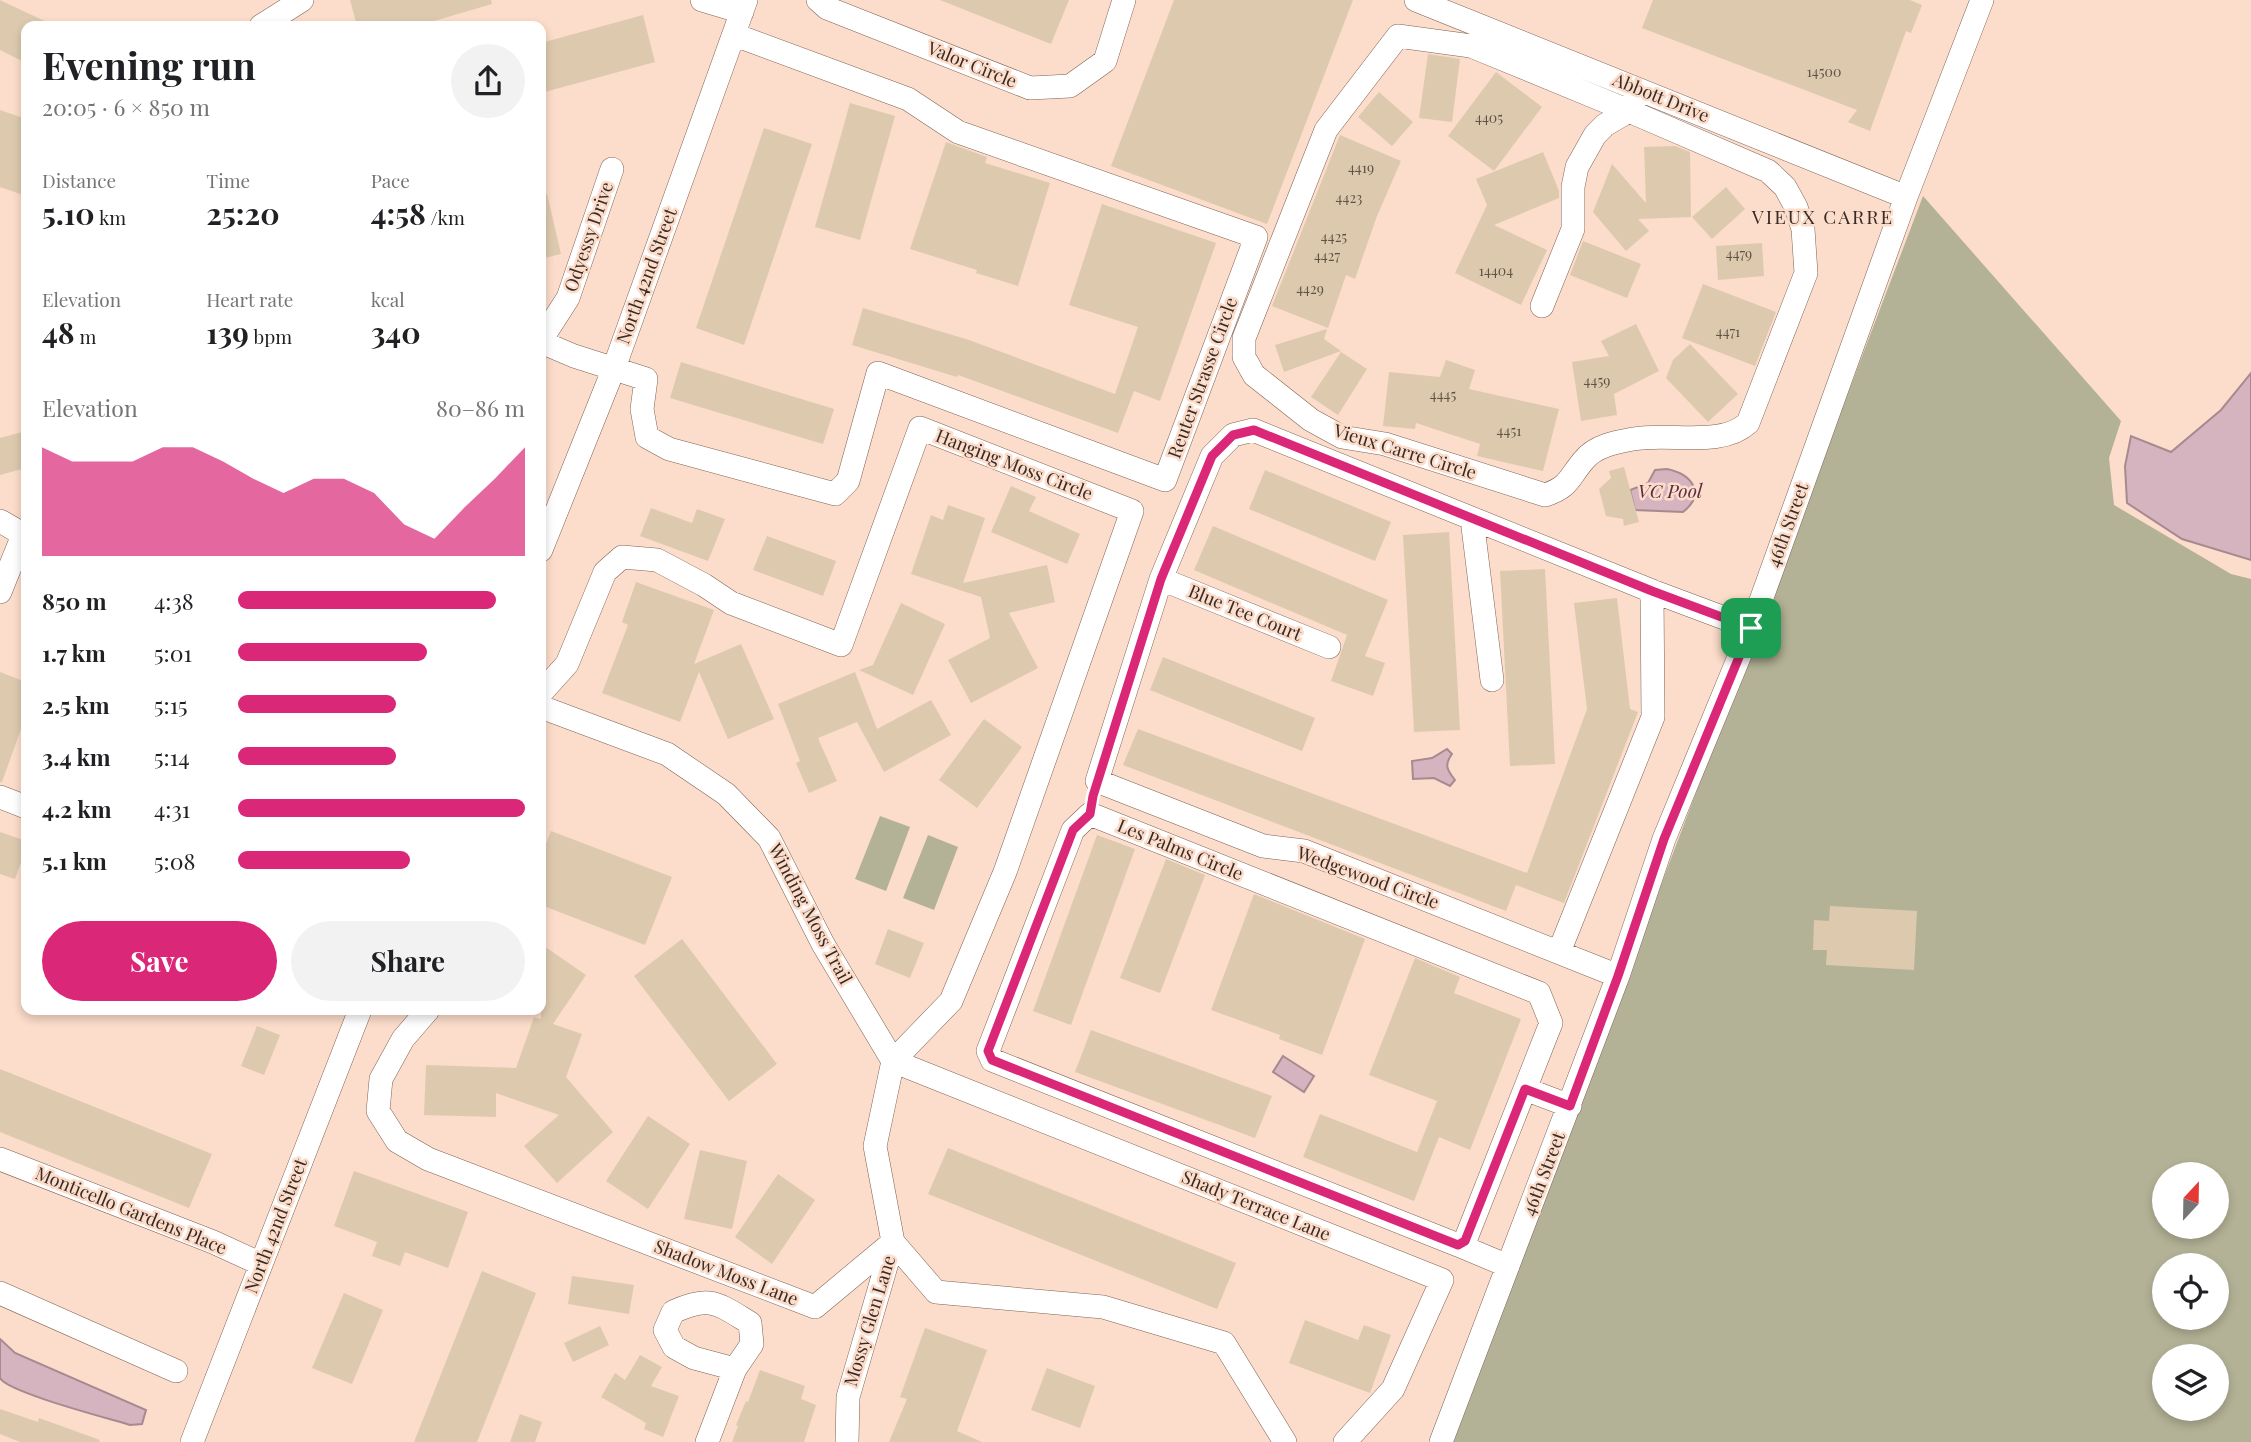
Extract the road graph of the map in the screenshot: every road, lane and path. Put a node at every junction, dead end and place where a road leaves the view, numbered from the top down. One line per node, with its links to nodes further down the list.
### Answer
1 (302, 0): 8 (street)
2 (702, 0): 7 (street)
3 (818, 0): 4 (street, Valor Circle)
4 (1124, 0)
5 (1416, 0): 10 (street, Abbott Drive)
6 (1982, 0): 13 (street, 46th Street)
7 (744, 6): 9 (street, North 42nd Street)
8 (269, 21)
9 (735, 35): 17 (street, North 42nd Street); 17 (street, Reuter Strasse Circle)
10 (1637, 88): 11 (street); 13 (street, Abbott Drive)
11 (1629, 111): 11 (street, Vieux Carre Circle); 14 (street)
12 (612, 169): 15 (street, Odyessy Drive)
13 (1906, 197): 26 (street, 46th Street)
14 (1542, 306)
15 (546, 333)
16 (546, 343): 17 (street)
17 (614, 368): 21 (street, North 42nd Street)
18 (1472, 519): 23 (street); 24 (street); 28 (street)
19 (0, 521): 20 (street)
20 (21, 534)
21 (546, 538)
22 (21, 545): 25 (street)
23 (1161, 579): 27 (street, Blue Tee Court); 31 (street)
24 (1652, 591): 26 (street); 35 (street)
25 (0, 592)
26 (1751, 628): 36 (street, 46th Street)
27 (1329, 647)
28 (1492, 680)
29 (546, 687): 39 (street, Hanging Moss Circle)
30 (546, 708): 39 (street, Winding Moss Trail)
31 (1097, 781): 34 (street); 35 (street, Wedgewood Circle)
32 (0, 797): 33 (street)
33 (21, 805)
34 (1090, 814): 40 (street, Les Palms Circle); 44 (street)
35 (1559, 953): 36 (street, Wedgewood Circle)
36 (1618, 976): 41 (street, 46th Street)
37 (358, 1015): 45 (street, North 42nd Street)
38 (424, 1015): 43 (street, Shadow Moss Lane)
39 (893, 1061): 43 (street); 54 (street, Shady Terrace Lane)
40 (1525, 1089): 41 (street); 44 (street, Les Palms Circle)
41 (1570, 1106): 46 (street, 46th Street)
42 (0, 1159): 45 (street, Monticello Gardens Place)
43 (893, 1242): 52 (street, Mossy Glen Lane); 53 (street)
44 (1458, 1245): 46 (street)
45 (261, 1264): 50 (street, North 42nd Street)
46 (1508, 1266): 55 (street, 46th Street)
47 (0, 1293): 48 (street)
48 (168, 1368)
49 (734, 1369): 51 (street)
50 (192, 1442)
51 (707, 1442)
52 (847, 1442)
53 (1285, 1442)
54 (1345, 1442)
55 (1441, 1442)

